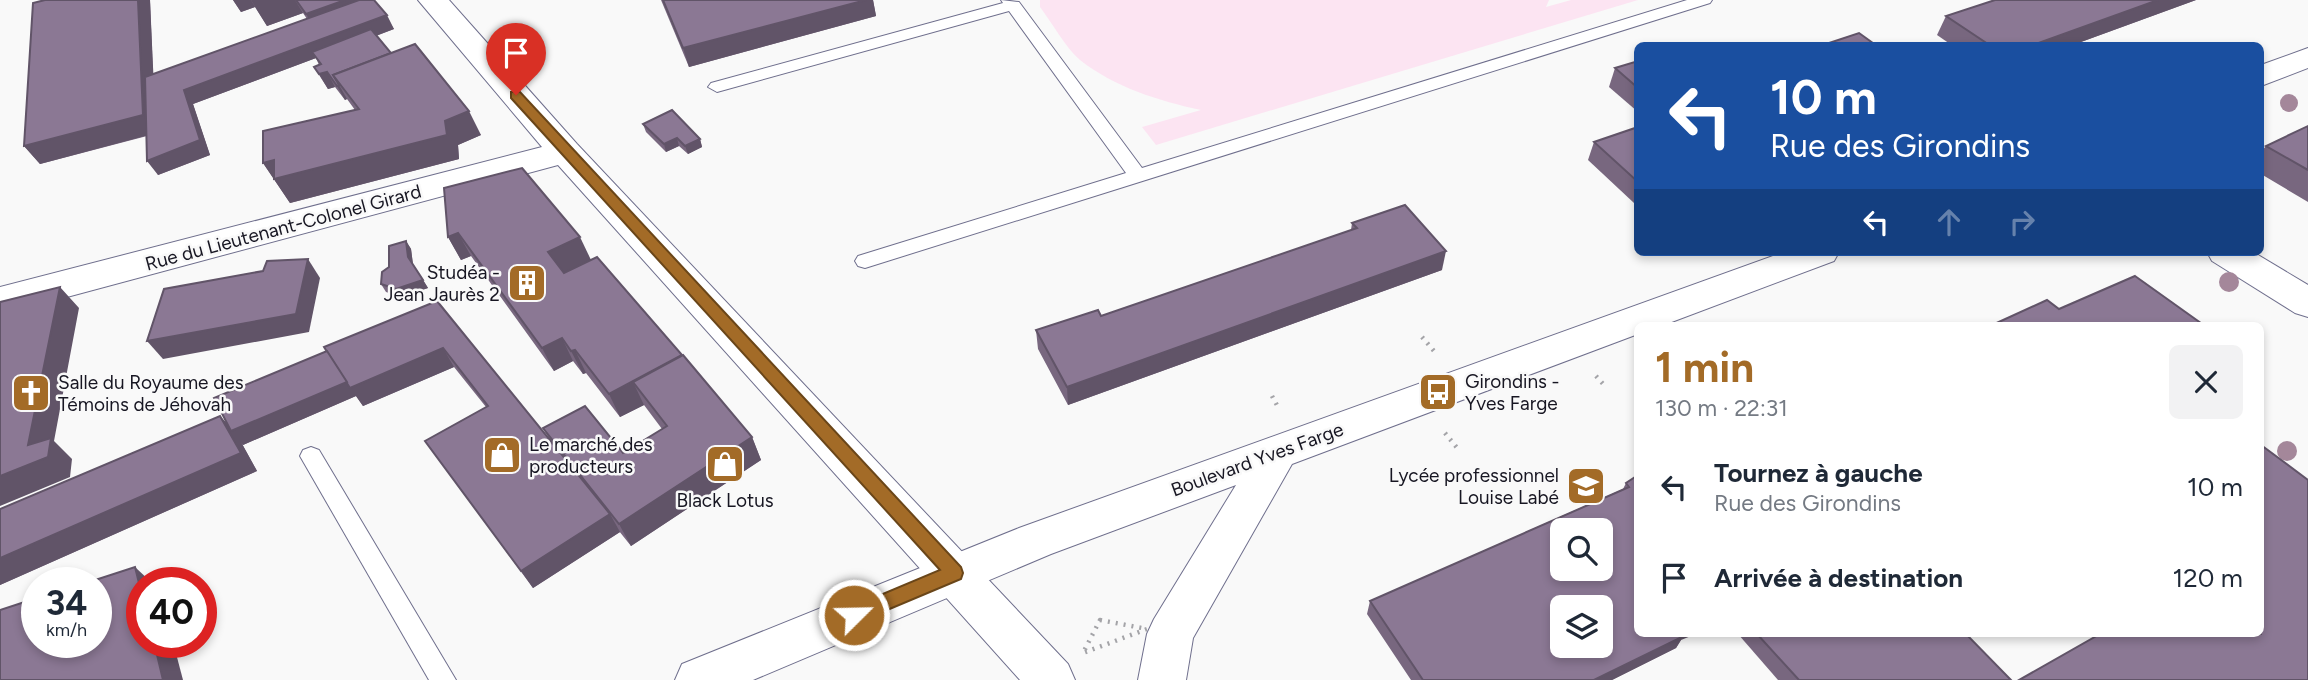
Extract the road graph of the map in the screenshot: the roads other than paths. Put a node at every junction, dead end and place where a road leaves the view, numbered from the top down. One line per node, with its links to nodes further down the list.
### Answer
1 (433, 0): 7 (street)
2 (1704, 0): 8 (lane)
3 (1011, 3): 6 (lane); 8 (lane)
4 (2308, 57): 5 (street)
5 (2264, 75)
6 (717, 87)
7 (565, 152): 12 (street, Rue du Lieutenant-Colonel Girard); 16 (street)
8 (1138, 176): 11 (lane)
9 (1810, 256): 14 (street, Boulevard Yves Farge)
10 (2232, 256): 13 (street)
11 (865, 261)
12 (0, 301)
13 (2308, 303)
14 (1278, 451): 16 (street, Boulevard Yves Farge); 20 (street)
15 (311, 456): 17 (lane)
16 (954, 573): 18 (street, Boulevard Yves Farge); 19 (street)
17 (443, 680)
18 (699, 680)
19 (1051, 680)
20 (1162, 680)

